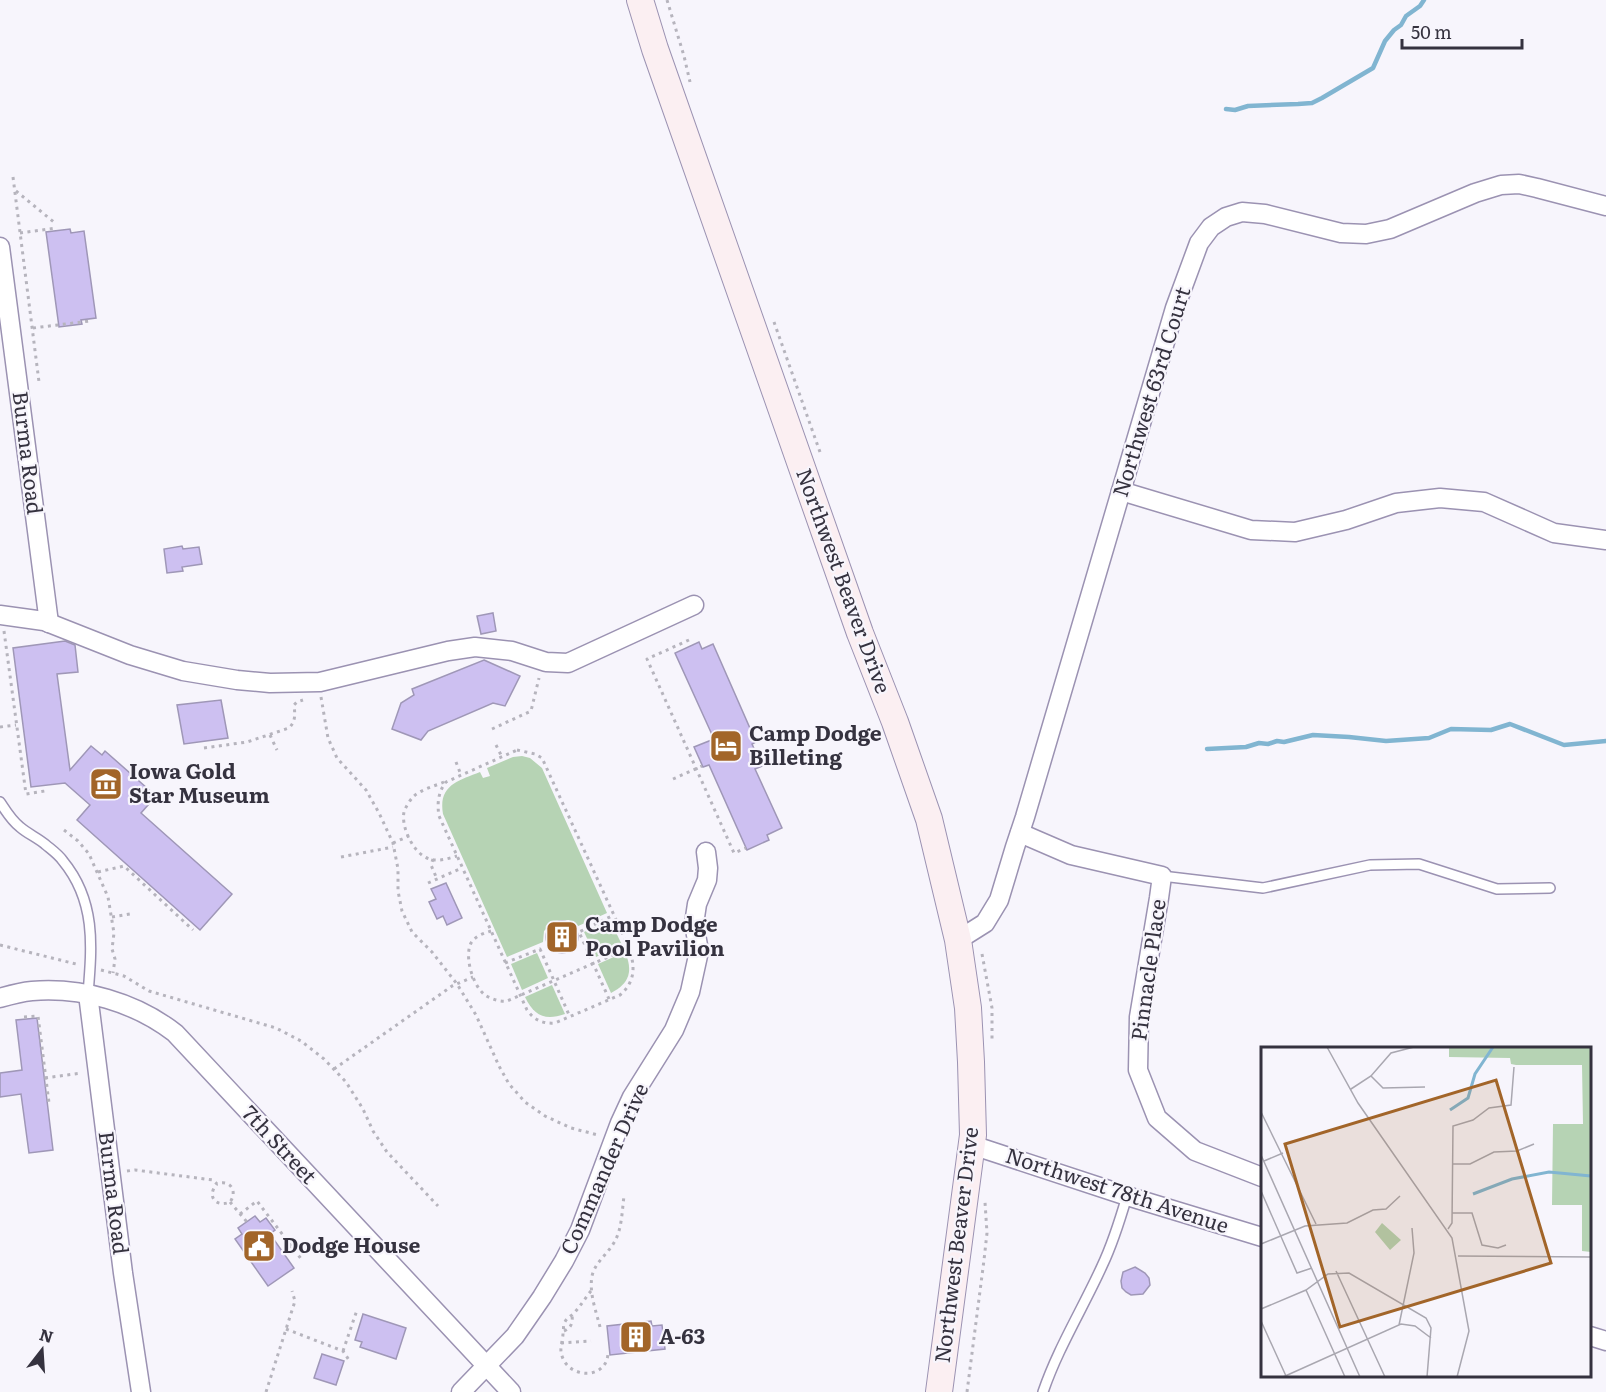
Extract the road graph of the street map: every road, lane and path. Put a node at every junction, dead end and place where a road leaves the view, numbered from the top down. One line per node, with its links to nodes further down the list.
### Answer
1 (640, 0): 57 (main road, Northwest Beaver Drive)
2 (13, 177): 3 (path)
3 (15, 190): 5 (path); 7 (path)
4 (1606, 206): 12 (street, Northwest 63rd Court)
5 (55, 223)
6 (56, 228): 7 (path)
7 (20, 232): 10 (path)
8 (0, 247): 16 (street, Burma Road)
9 (90, 321): 10 (path)
10 (32, 328): 11 (path)
11 (39, 382)
12 (1121, 491): 13 (street); 38 (street, Northwest 63rd Court)
13 (1606, 540)
14 (694, 605): 18 (street)
15 (1, 615): 16 (street); 21 (path)
16 (48, 623): 18 (street)
17 (689, 640): 31 (path)
18 (543, 661): 23 (path)
19 (320, 696): 40 (path)
20 (309, 699): 24 (path)
21 (16, 724): 22 (path); 35 (path)
22 (0, 727)
23 (492, 729)
24 (270, 735): 26 (path); 27 (path)
25 (496, 745): 28 (path)
26 (204, 748)
27 (277, 750)
28 (502, 757): 32 (path); 53 (path)
29 (456, 762): 32 (path)
30 (702, 766): 31 (path)
31 (696, 769): 33 (path); 41 (path)
32 (461, 775): 34 (path)
33 (673, 779)
34 (446, 782): 39 (path); 43 (path)
35 (45, 791)
36 (0, 802): 62 (lane)
37 (64, 830): 47 (path)
38 (1020, 834): 48 (street); 57 (street, Northwest 63rd Court)
39 (409, 836): 40 (path); 45 (path)
40 (393, 845): 44 (path); 66 (path)
41 (746, 848)
42 (706, 852): 77 (street, Commander Drive)
43 (457, 855): 45 (path); 46 (path)
44 (341, 856)
45 (433, 859): 49 (path)
46 (462, 868): 49 (path); 56 (path)
47 (98, 872): 54 (path); 55 (path)
48 (1162, 876): 51 (lane); 80 (street, Pinnacle Place)
49 (437, 879): 50 (path)
50 (428, 883)
51 (1550, 888)
52 (130, 914): 54 (path)
53 (614, 915): 59 (path); 61 (path)
54 (112, 916): 63 (path)
55 (193, 930)
56 (491, 931): 60 (path); 64 (path)
57 (958, 940): 78 (main road, Northwest Beaver Drive)
58 (0, 945): 62 (path)
59 (629, 948): 61 (path); 70 (path)
60 (505, 963): 65 (path); 68 (path)
61 (593, 964): 65 (path); 70 (path)
62 (90, 968): 63 (path); 67 (lane)
63 (112, 974): 73 (path)
64 (473, 977): 66 (path); 68 (path)
65 (554, 980): 68 (path); 72 (path)
66 (457, 984): 73 (path); 77 (path)
67 (88, 994): 69 (street, 7th Street); 74 (street, Burma Road); 104 (street, 7th Street)
68 (520, 995): 72 (path)
69 (0, 998)
70 (609, 1000): 72 (path)
71 (24, 1017): 75 (path)
72 (570, 1017)
73 (334, 1069): 85 (path)
74 (98, 1071): 75 (path); 79 (street, Burma Road)
75 (45, 1078): 76 (path)
76 (49, 1103)
77 (615, 1138): 104 (street, Commander Drive)
78 (972, 1144): 83 (street, Northwest 78th Avenue); 109 (main road, Northwest Beaver Drive)
79 (111, 1175): 81 (path); 105 (street, Burma Road)
80 (1261, 1176)
81 (217, 1184): 84 (path); 84 (path)
82 (624, 1196): 93 (path)
83 (1127, 1196): 88 (street, Northwest 78th Avenue); 110 (lane)
84 (230, 1202): 86 (path)
85 (438, 1206)
86 (240, 1214): 87 (path); 89 (path)
87 (247, 1222)
88 (1261, 1236)
89 (291, 1246): 90 (path); 91 (path)
90 (283, 1252)
91 (302, 1260)
92 (292, 1291): 96 (path)
93 (591, 1291): 95 (path); 100 (path)
94 (357, 1310): 101 (path)
95 (600, 1327)
96 (286, 1329): 101 (path); 106 (path)
97 (1591, 1336): 99 (street)
98 (591, 1341): 100 (path)
99 (1606, 1341)
100 (561, 1343): 102 (path)
101 (343, 1351): 103 (path)
102 (608, 1353)
103 (349, 1360)
104 (487, 1366): 107 (street, Commander Drive); 108 (street, 7th Street)
105 (141, 1392)
106 (266, 1392)
107 (462, 1392)
108 (511, 1392)
109 (939, 1392)
110 (1043, 1392)

